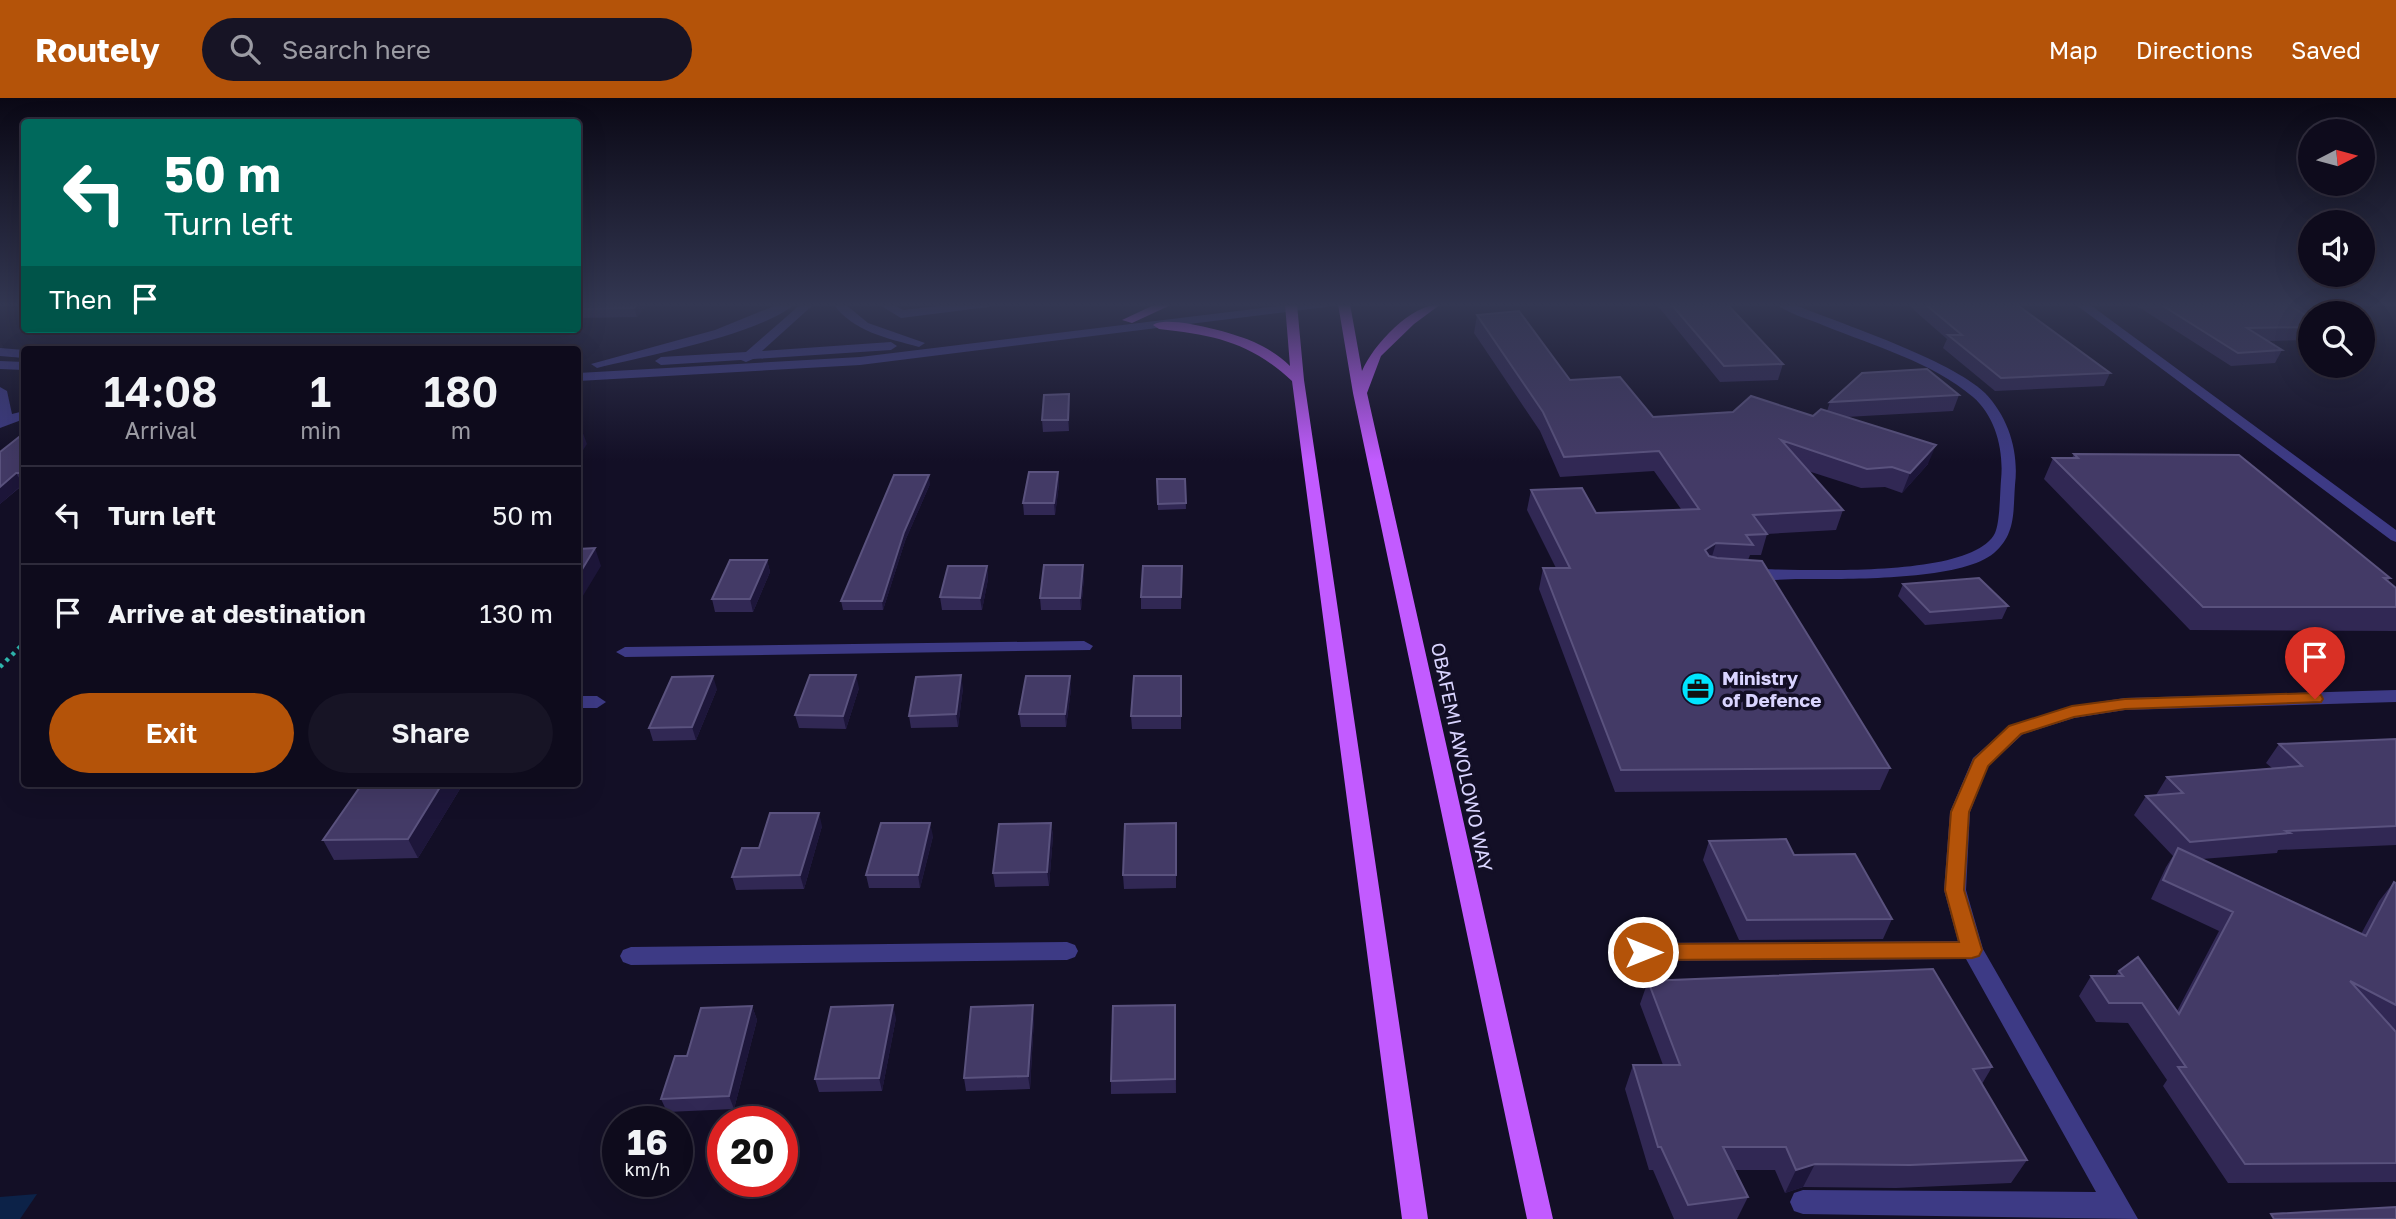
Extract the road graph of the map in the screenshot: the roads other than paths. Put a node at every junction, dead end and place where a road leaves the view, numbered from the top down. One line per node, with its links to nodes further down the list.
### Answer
1 (626, 356): 11 (street)
2 (741, 356): 11 (street)
3 (747, 356): 15 (street)
4 (899, 356): 15 (street)
5 (1273, 356): 17 (main road)
6 (1296, 356): 17 (main road)
7 (1353, 356): 19 (main road, OBAFEMI AWOLOWO WAY)
8 (1374, 356): 19 (main road)
9 (1909, 356): 23 (street)
10 (2152, 356): 22 (street)
11 (597, 364): 13 (street)
12 (0, 365): 14 (street)
13 (581, 365)
14 (21, 366)
15 (733, 370): 16 (street)
16 (581, 377)
17 (1298, 380): 35 (main road)
18 (0, 391): 21 (street)
19 (1360, 393): 36 (main road, OBAFEMI AWOLOWO WAY)
20 (21, 416): 21 (street)
21 (3, 421)
22 (2396, 537)
23 (1737, 573)
24 (1084, 646): 25 (street)
25 (625, 652)
26 (2396, 696): 29 (street)
27 (581, 702): 28 (street)
28 (597, 702)
29 (1972, 950): 31 (street); 34 (street)
30 (1067, 951): 32 (street)
31 (1643, 952)
32 (631, 956)
33 (1803, 1202): 34 (street)
34 (2121, 1212)
35 (1415, 1219)
36 (1540, 1219)

